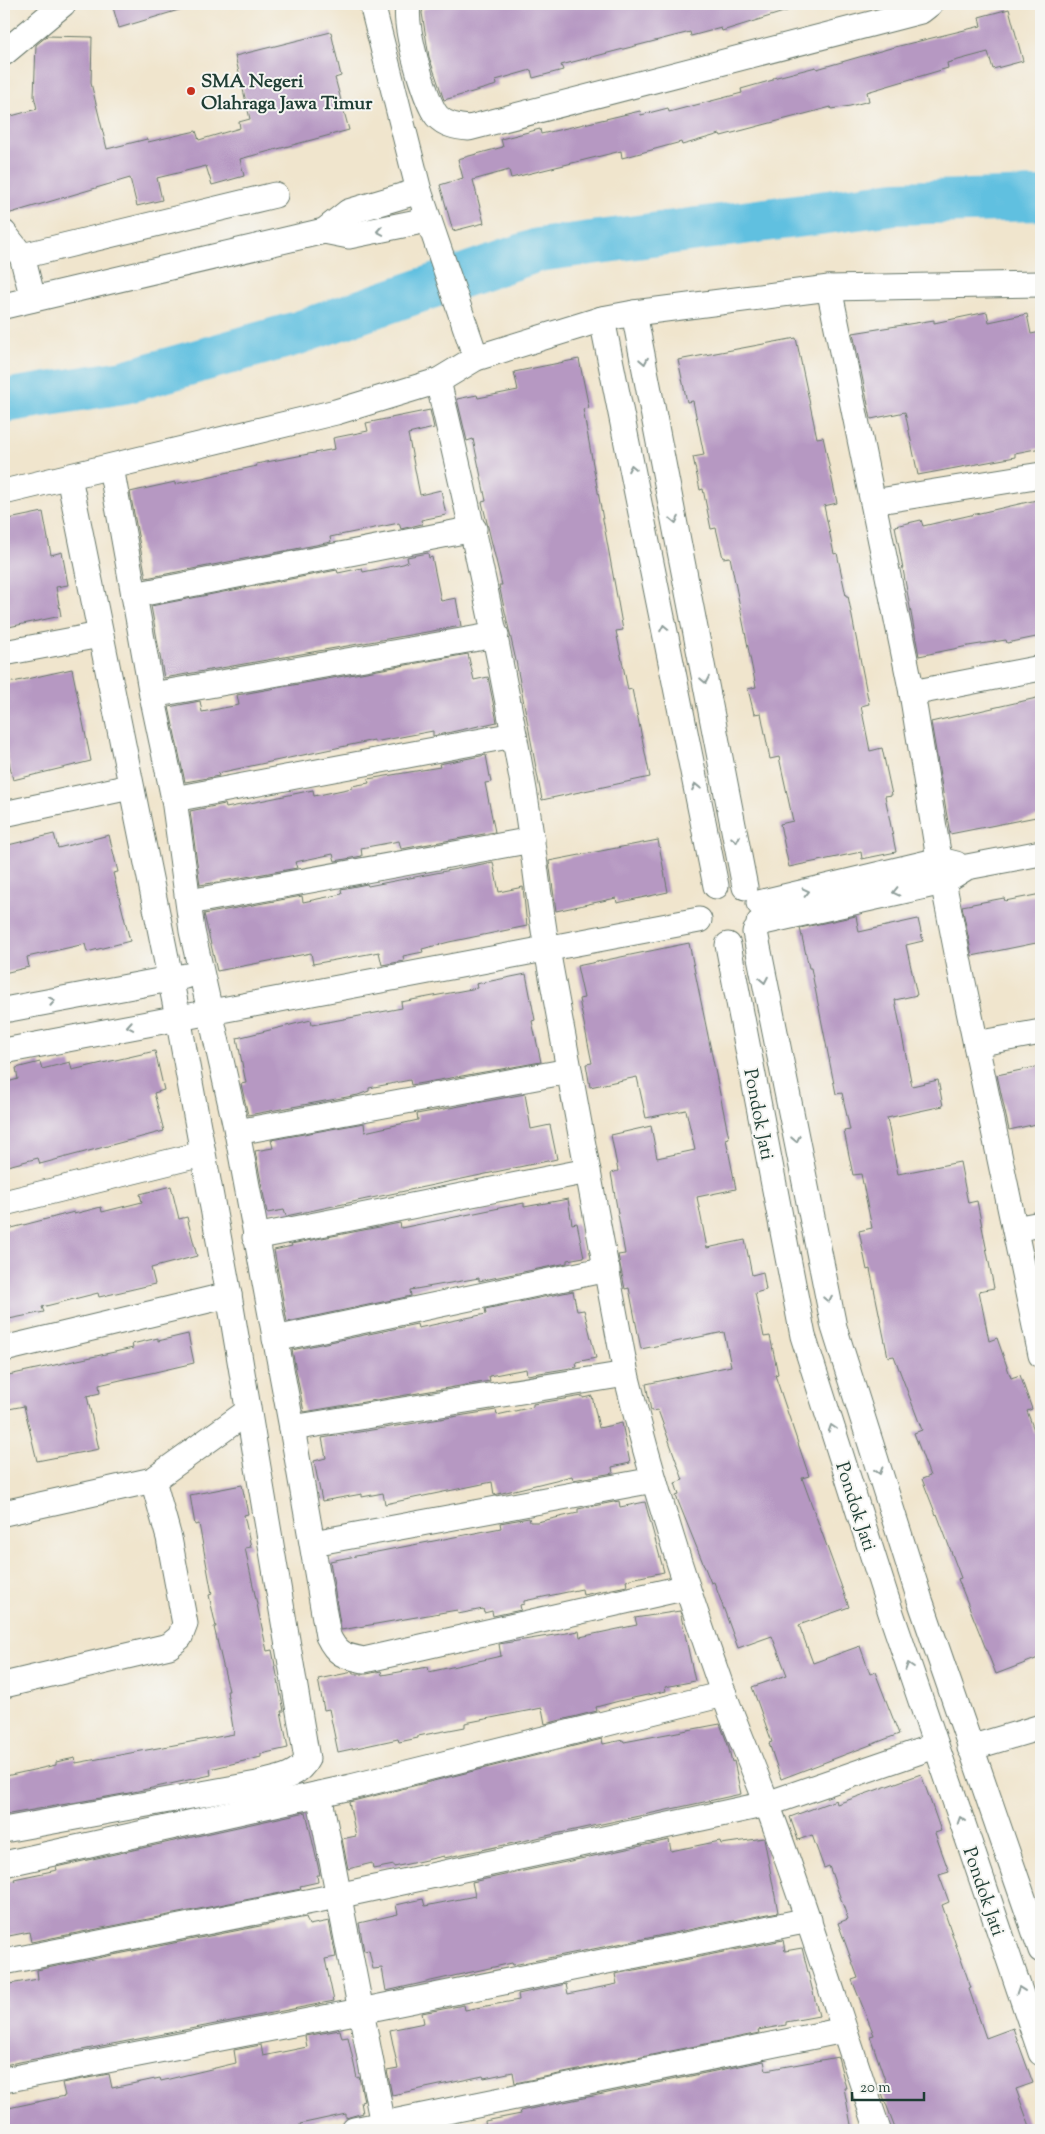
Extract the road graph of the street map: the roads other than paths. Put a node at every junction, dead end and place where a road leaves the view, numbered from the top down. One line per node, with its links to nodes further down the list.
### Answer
1 (63, 4): 5 (street)
2 (372, 4): 6 (street)
3 (409, 4): 4 (street)
4 (930, 4)
5 (4, 53)
6 (419, 191): 8 (street); 9 (street)
7 (275, 195): 11 (street)
8 (324, 231): 9 (street, one-way to 8); 14 (street)
9 (431, 231): 18 (street)
10 (4, 233): 11 (street)
11 (22, 256): 14 (street)
12 (1041, 284): 13 (street)
13 (828, 288): 16 (street); 24 (street)
14 (33, 299): 15 (street)
15 (4, 306)
16 (634, 313): 17 (street); 42 (street, Pondok Jati, one-way to 42)
17 (602, 319): 18 (street); 40 (street, one-way to 17)
18 (476, 358): 19 (street)
19 (438, 381): 20 (street); 25 (street)
20 (111, 468): 22 (street); 26 (street)
21 (1041, 475): 24 (street)
22 (69, 477): 23 (street); 27 (street)
23 (4, 492)
24 (872, 502): 31 (street)
25 (474, 529): 26 (street); 28 (street)
26 (134, 595): 32 (street)
27 (100, 635): 29 (street); 34 (street)
28 (496, 635): 32 (street); 33 (street)
29 (4, 653)
30 (1041, 668): 31 (street)
31 (912, 693): 39 (street)
32 (152, 695): 35 (street)
33 (514, 735): 35 (street); 37 (street)
34 (130, 787): 36 (street); 47 (street)
35 (174, 799): 41 (street)
36 (4, 814)
37 (532, 840): 41 (street); 45 (street)
38 (1041, 853): 39 (street)
39 (942, 871): 42 (street); 52 (street)
40 (716, 886): 42 (street); 43 (street)
41 (189, 902): 46 (street)
42 (755, 911): 44 (street); 75 (street, Pondok Jati, one-way to 75)
43 (699, 920): 44 (street); 45 (street)
44 (728, 945): 76 (street, Pondok Jati, one-way to 44)
45 (548, 951): 49 (street); 54 (street)
46 (202, 974): 47 (street); 49 (street)
47 (170, 978): 48 (street, one-way to 47); 50 (street)
48 (4, 1010)
49 (210, 1012): 50 (street); 55 (street)
50 (178, 1018): 53 (street, one-way to 53); 56 (street)
51 (1041, 1032): 52 (street)
52 (976, 1044): 60 (street)
53 (4, 1051)
54 (569, 1071): 55 (street); 57 (street)
55 (237, 1132): 61 (street)
56 (202, 1154): 58 (street); 63 (street)
57 (588, 1171): 61 (street); 62 (street)
58 (4, 1203)
59 (1041, 1224): 60 (street)
60 (1015, 1229): 66 (street)
61 (256, 1237): 64 (street)
62 (607, 1269): 64 (street); 67 (street)
63 (229, 1295): 65 (street); 68 (street)
64 (275, 1339): 69 (street)
65 (4, 1349)
66 (1041, 1355)
67 (626, 1374): 69 (street); 71 (street)
68 (247, 1412): 70 (street); 84 (street)
69 (292, 1428): 73 (street)
70 (153, 1480): 72 (street); 77 (street)
71 (654, 1480): 73 (street); 74 (street)
72 (4, 1513)
73 (313, 1543): 74 (street)
74 (687, 1587): 78 (street)
75 (920, 1600): 76 (street); 81 (street, Pondok Jati)
76 (891, 1613): 80 (street, Pondok Jati, one-way to 76)
77 (4, 1685)
78 (724, 1694): 82 (street); 83 (street)
79 (1041, 1727): 81 (street)
80 (935, 1746): 83 (street); 92 (street, Pondok Jati, one-way to 80)
81 (970, 1748): 88 (street, Pondok Jati)
82 (319, 1794): 85 (street); 86 (street)
83 (767, 1804): 86 (street); 87 (street)
84 (4, 1830)
85 (4, 1864)
86 (337, 1896): 89 (street); 90 (street)
87 (809, 1920): 90 (street); 91 (street)
88 (1041, 1950)
89 (4, 1962)
90 (360, 2011): 93 (street); 94 (street)
91 (844, 2030): 94 (street); 96 (street)
92 (1041, 2053)
93 (4, 2080)
94 (384, 2127): 95 (street)
95 (354, 2130)
96 (878, 2130)

